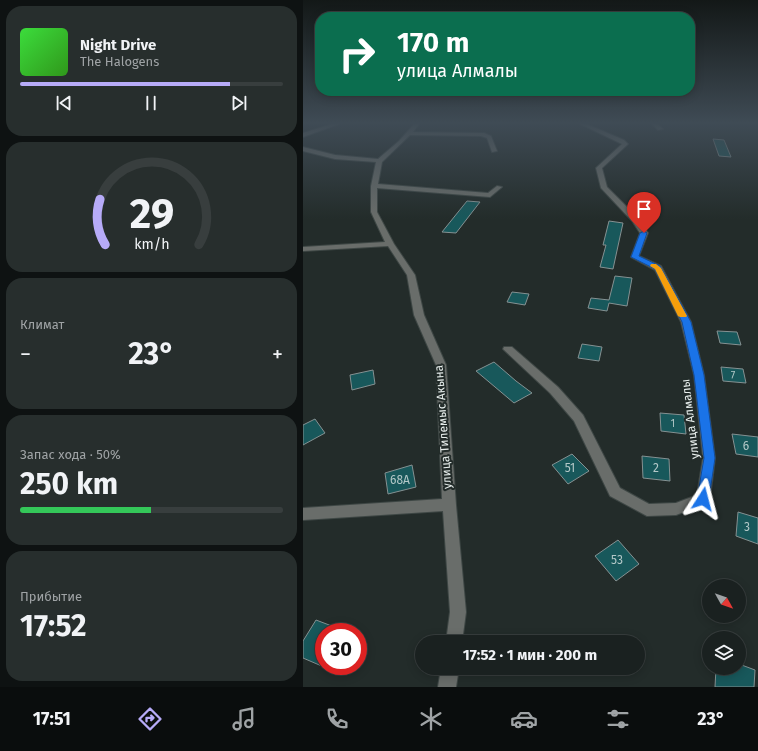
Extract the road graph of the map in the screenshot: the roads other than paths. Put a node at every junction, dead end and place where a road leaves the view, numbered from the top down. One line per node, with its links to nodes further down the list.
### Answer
1 (331, 155): 4 (street)
2 (386, 155): 4 (street)
3 (613, 155): 9 (street, улица Алмалы)
4 (379, 161): 5 (street, улица Тилемыс Акына)
5 (374, 186): 6 (street); 7 (street, улица Тилемыс Акына)
6 (499, 187)
7 (390, 244): 8 (street); 10 (street, улица Тилемыс Акына)
8 (303, 249)
9 (509, 349)
10 (449, 505): 11 (street); 12 (street, улица Тилемыс Акына)
11 (303, 514)
12 (455, 635)
13 (449, 675): 14 (street)
14 (447, 687)

